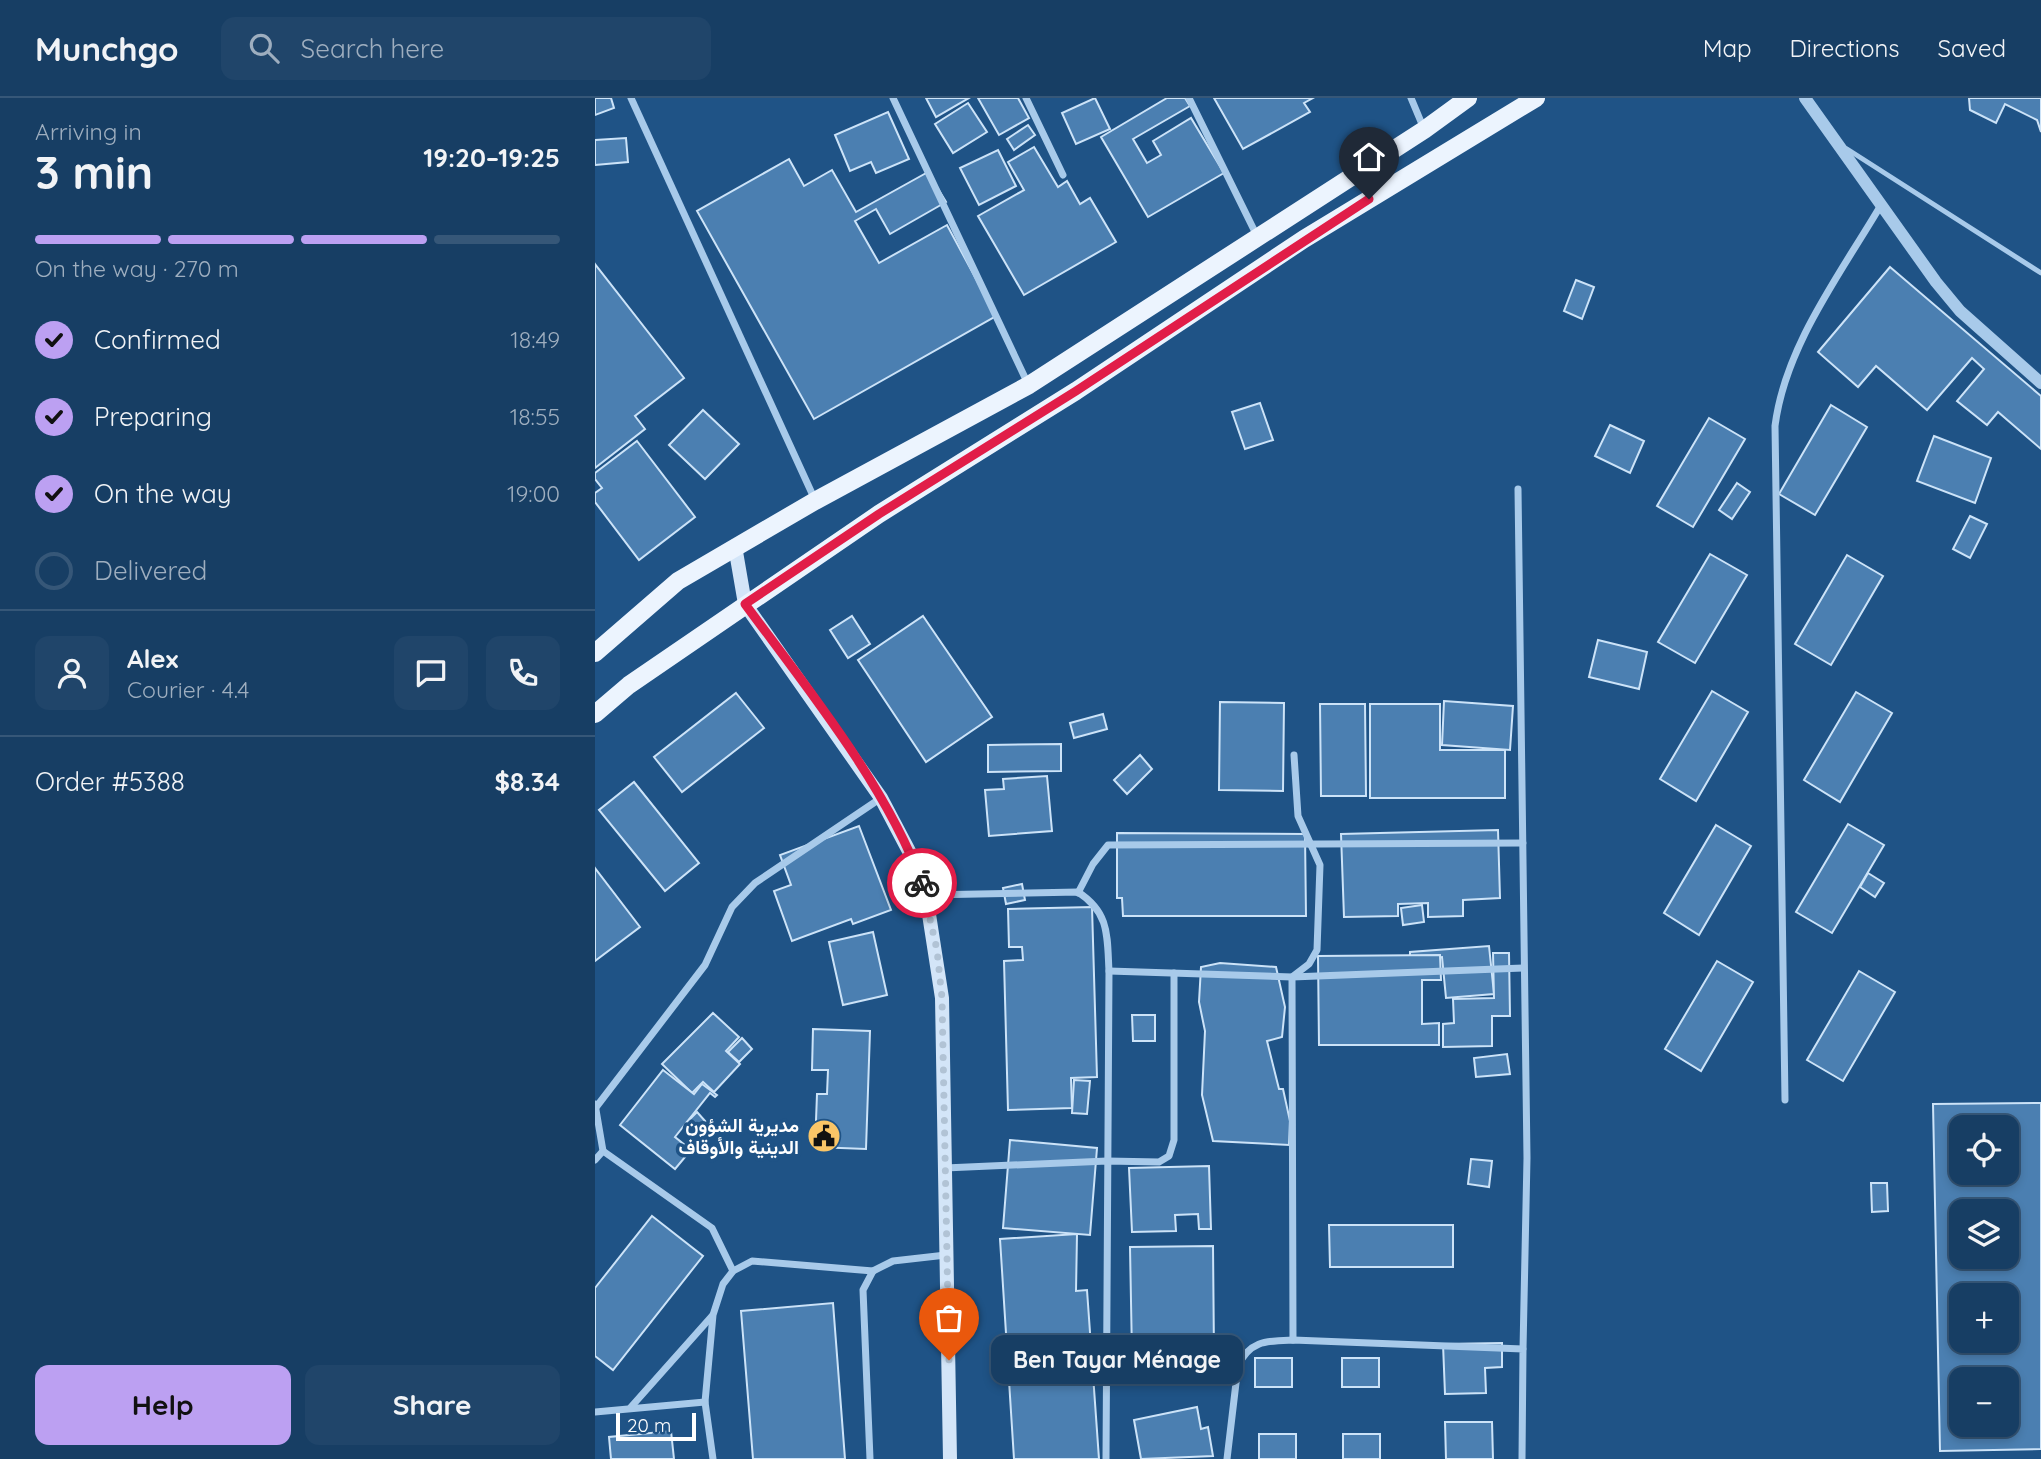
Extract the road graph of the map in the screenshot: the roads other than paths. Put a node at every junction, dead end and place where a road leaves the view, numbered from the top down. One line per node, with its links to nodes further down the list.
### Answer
1 (631, 98): 18 (street)
2 (893, 98): 16 (street)
3 (1026, 98): 11 (street)
4 (1189, 98): 13 (street)
5 (1411, 98): 9 (street)
6 (1468, 98): 9 (main road)
7 (1536, 98): 20 (main road)
8 (1807, 99): 10 (street)
9 (1424, 130): 13 (main road)
10 (1839, 144): 12 (street); 14 (lane)
11 (1063, 175)
12 (1881, 205): 15 (street); 33 (street)
13 (1257, 236): 16 (main road)
14 (2041, 273)
15 (2041, 383)
16 (1029, 385): 18 (main road)
17 (1518, 489): 25 (street)
18 (815, 501): 19 (main road)
19 (735, 546): 20 (main road); 21 (main road)
20 (745, 604): 22 (main road); 24 (main road)
21 (595, 653)
22 (595, 714)
23 (1294, 755): 26 (street)
24 (881, 798): 28 (main road); 34 (street)
25 (1523, 843): 26 (street); 29 (street)
26 (1312, 846): 27 (street); 32 (street)
27 (1078, 893): 28 (street); 30 (street)
28 (926, 895): 38 (main road)
29 (1523, 968): 32 (street); 44 (street)
30 (1109, 971): 31 (street); 37 (street)
31 (1174, 973): 32 (street); 37 (street)
32 (1292, 977): 43 (street)
33 (1784, 1100)
34 (596, 1105): 35 (street)
35 (603, 1151): 36 (street); 40 (street)
36 (595, 1160)
37 (1107, 1161): 38 (street); 51 (street)
38 (945, 1168): 39 (main road)
39 (946, 1255): 41 (street); 50 (main road)
40 (733, 1271): 41 (street); 42 (street)
41 (873, 1271): 49 (street)
42 (713, 1315): 45 (street); 46 (street)
43 (1293, 1340): 44 (street); 52 (street)
44 (1523, 1349): 53 (street)
45 (705, 1402): 46 (street); 48 (street)
46 (631, 1407): 47 (street)
47 (595, 1412)
48 (713, 1459)
49 (870, 1459)
50 (950, 1459)
51 (1106, 1459)
52 (1227, 1459)
53 (1522, 1459)

